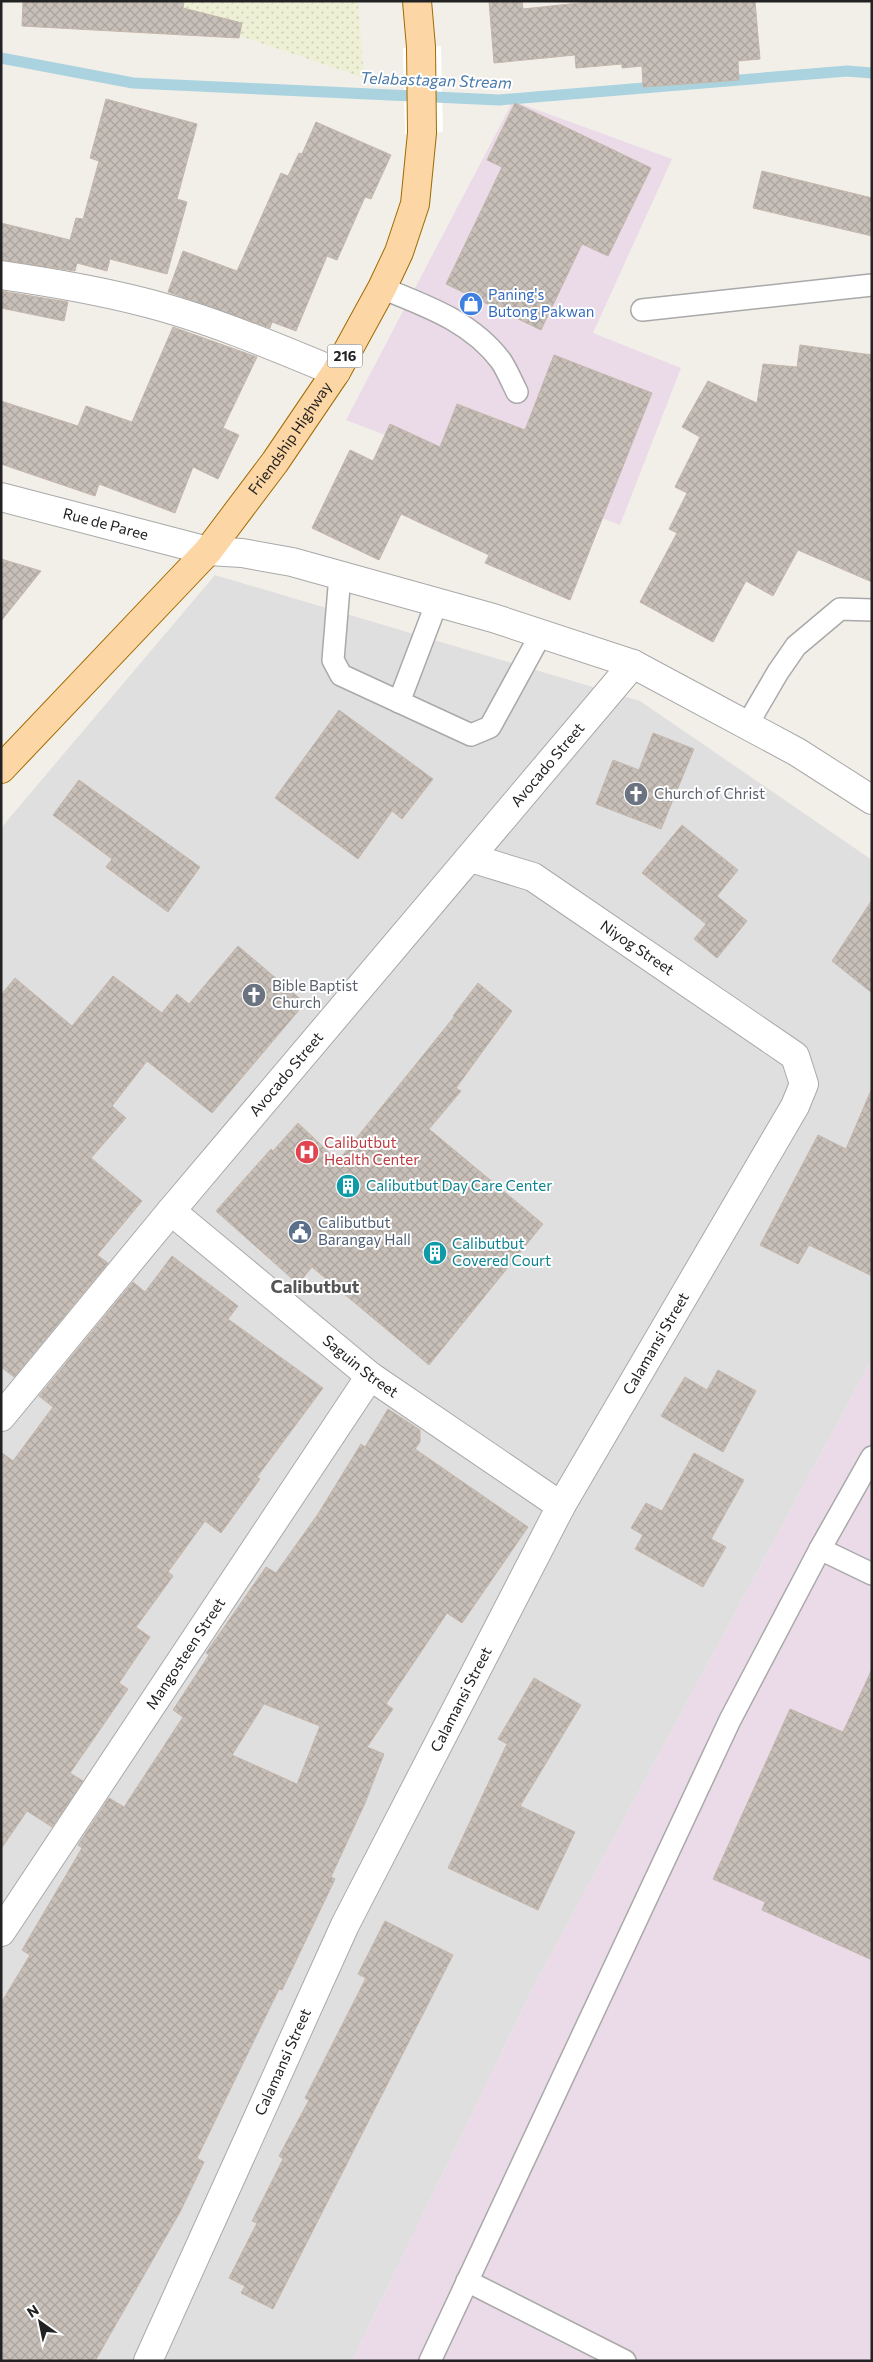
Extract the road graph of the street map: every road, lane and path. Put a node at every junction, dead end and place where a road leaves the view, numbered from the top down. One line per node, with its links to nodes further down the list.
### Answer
1 (417, 1): 4 (main road, Friendship Highway / 216)
2 (1, 275): 6 (street)
3 (872, 285): 5 (lane)
4 (382, 288): 6 (main road, Friendship Highway / 216); 7 (lane)
5 (642, 310)
6 (336, 372): 9 (main road, Friendship Highway / 216)
7 (517, 392)
8 (1, 497): 9 (street, Rue de Paree)
9 (208, 551): 10 (street, Rue de Paree); 17 (main road, Friendship Highway / 216)
10 (340, 576): 11 (street, Rue de Paree); 15 (lane)
11 (437, 602): 13 (street, Rue de Paree); 15 (lane)
12 (872, 610): 16 (lane)
13 (541, 634): 14 (street, Rue de Paree); 15 (lane)
14 (633, 664): 16 (street, Rue de Paree); 19 (street, Avocado Street)
15 (399, 702)
16 (747, 725): 18 (street, Rue de Paree)
17 (1, 768)
18 (872, 800)
19 (471, 858): 20 (street, Niyog Street); 21 (street, Avocado Street)
20 (795, 1056): 25 (street, Calamansi Street)
21 (171, 1211): 22 (street, Saguin Street); 23 (street, Avocado Street)
22 (370, 1376): 25 (street, Saguin Street); 28 (street, Mangosteen Street)
23 (1, 1416)
24 (872, 1457): 26 (lane)
25 (561, 1506): 30 (street, Calamansi Street)
26 (820, 1549): 27 (lane); 29 (lane)
27 (872, 1574)
28 (1, 1932)
29 (467, 2281): 31 (lane); 32 (lane)
30 (148, 2361)
31 (430, 2361)
32 (626, 2361)

